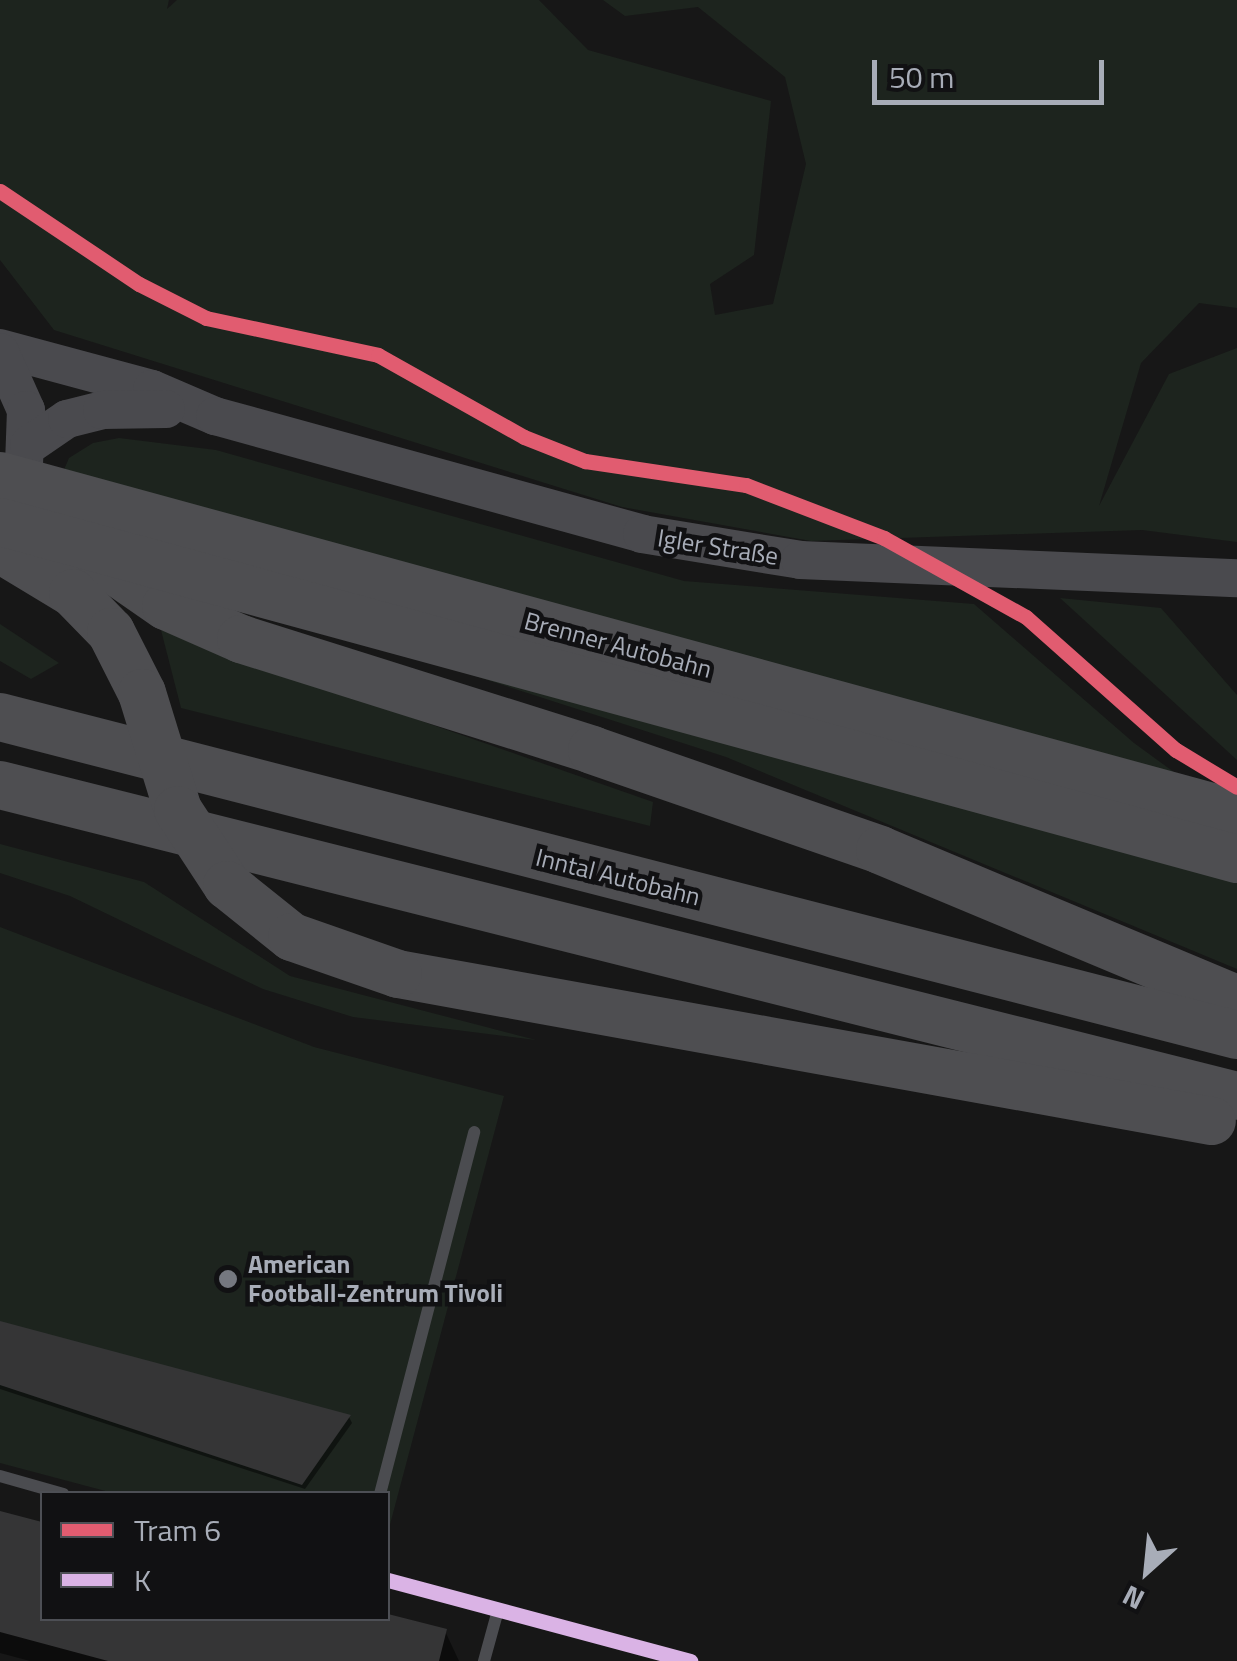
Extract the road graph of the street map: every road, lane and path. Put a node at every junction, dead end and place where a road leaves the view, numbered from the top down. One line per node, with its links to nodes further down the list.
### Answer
1 (0, 350): 2 (main road, Igler Straße); 3 (main road)
2 (215, 416): 3 (main road, Igler Straße); 5 (main road, Igler Straße)
3 (9, 491): 8 (highway, Brenner Autobahn, bridge); 9 (highway, Brenner Autobahn, bridge); 10 (highway)
4 (0, 549): 13 (highway, bridge)
5 (1237, 578)
6 (0, 717): 11 (highway, Inntal Autobahn)
7 (0, 785): 12 (highway)
8 (1237, 814)
9 (1237, 859)
10 (1237, 999)
11 (1237, 1034)
12 (1237, 1096)
13 (1237, 1124)
14 (474, 1132): 17 (lane)
15 (0, 1476): 16 (lane)
16 (52, 1491)
17 (381, 1491)
18 (390, 1581): 19 (lane)
19 (498, 1610): 20 (lane); 21 (lane)
20 (484, 1661)
21 (690, 1661)

